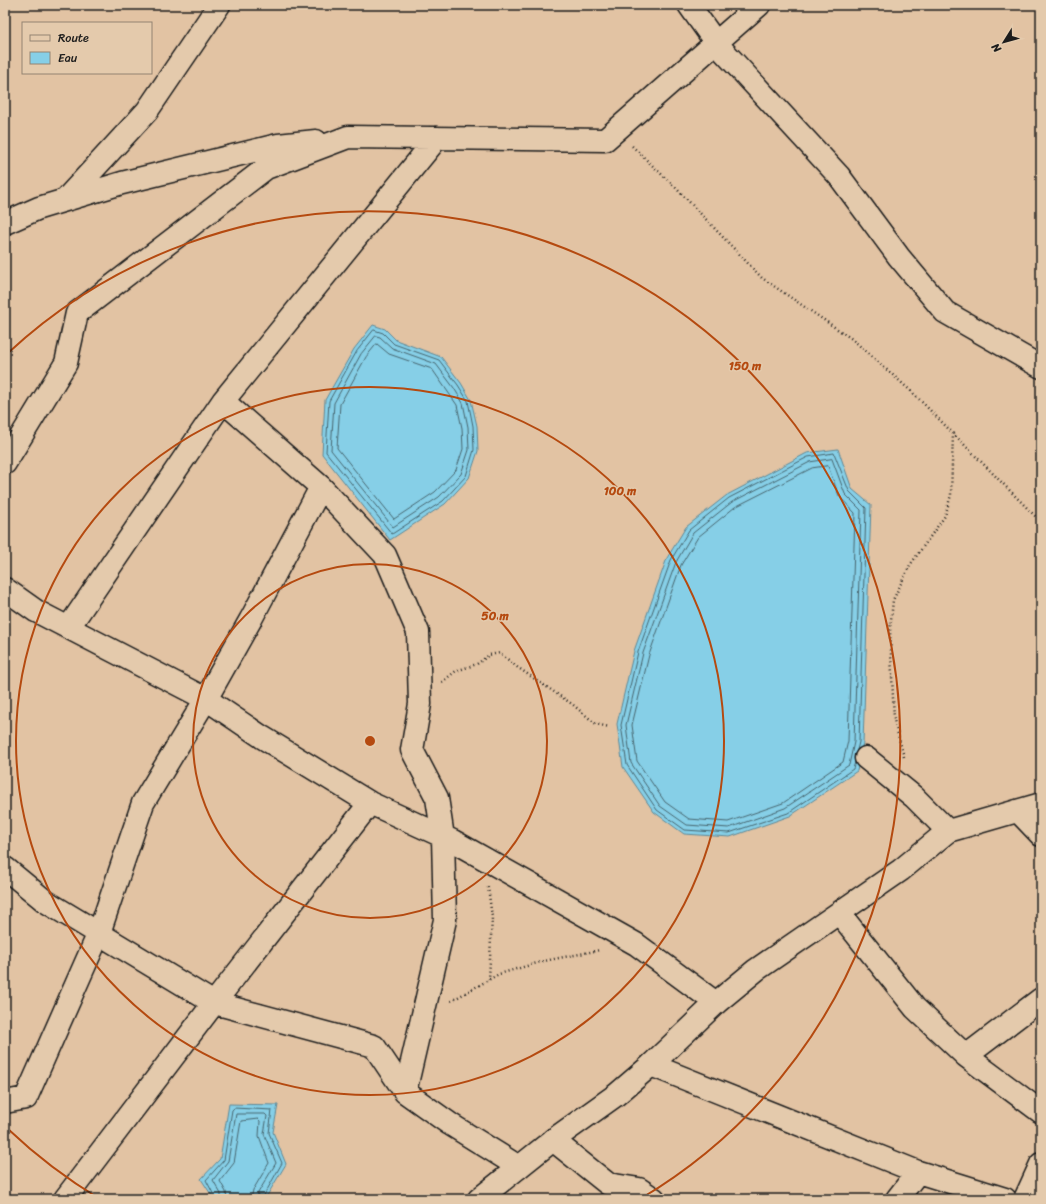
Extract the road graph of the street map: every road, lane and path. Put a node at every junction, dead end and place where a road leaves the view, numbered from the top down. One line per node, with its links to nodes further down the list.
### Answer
1 (219, 5): 8 (street)
2 (689, 5): 4 (street)
3 (759, 5): 4 (street)
4 (716, 42): 5 (street); 10 (street)
5 (615, 131): 7 (street); 12 (path)
6 (348, 137): 7 (street); 8 (street); 13 (street)
7 (437, 138): 11 (street)
8 (66, 200): 9 (street)
9 (5, 223)
10 (1041, 367)
11 (223, 401): 14 (street); 17 (street)
12 (953, 434): 15 (path); 22 (path)
13 (5, 463)
14 (321, 487): 18 (street); 19 (street)
15 (1041, 522)
16 (8, 598): 17 (street)
17 (69, 627): 18 (street)
18 (206, 699): 23 (street); 32 (street)
19 (419, 700): 20 (path); 28 (street)
20 (609, 727)
21 (866, 758): 26 (street)
22 (904, 758)
23 (370, 803): 28 (street); 37 (street)
24 (1041, 804): 25 (street)
25 (1018, 812): 26 (street); 27 (street)
26 (948, 831): 31 (street)
27 (1041, 835)
28 (443, 837): 29 (street); 38 (street)
29 (484, 859): 33 (street); 34 (path)
30 (5, 868): 32 (street)
31 (840, 914): 36 (street); 39 (street)
32 (99, 933): 37 (street); 42 (street)
33 (636, 944): 34 (path); 36 (street)
34 (489, 980): 38 (path)
35 (1041, 999): 39 (street)
36 (716, 1002): 40 (street)
37 (214, 1003): 41 (street); 48 (street)
38 (423, 1017): 41 (street)
39 (966, 1056): 43 (street)
40 (651, 1065): 44 (street); 47 (street)
41 (405, 1092): 46 (street)
42 (5, 1102)
43 (1041, 1112)
44 (553, 1140): 46 (street); 50 (street)
45 (1041, 1164): 53 (street)
46 (519, 1167): 49 (street)
47 (918, 1172): 51 (street); 52 (street)
48 (65, 1199)
49 (479, 1199)
50 (654, 1199)
51 (897, 1199)
52 (1005, 1199)
53 (1025, 1199)

